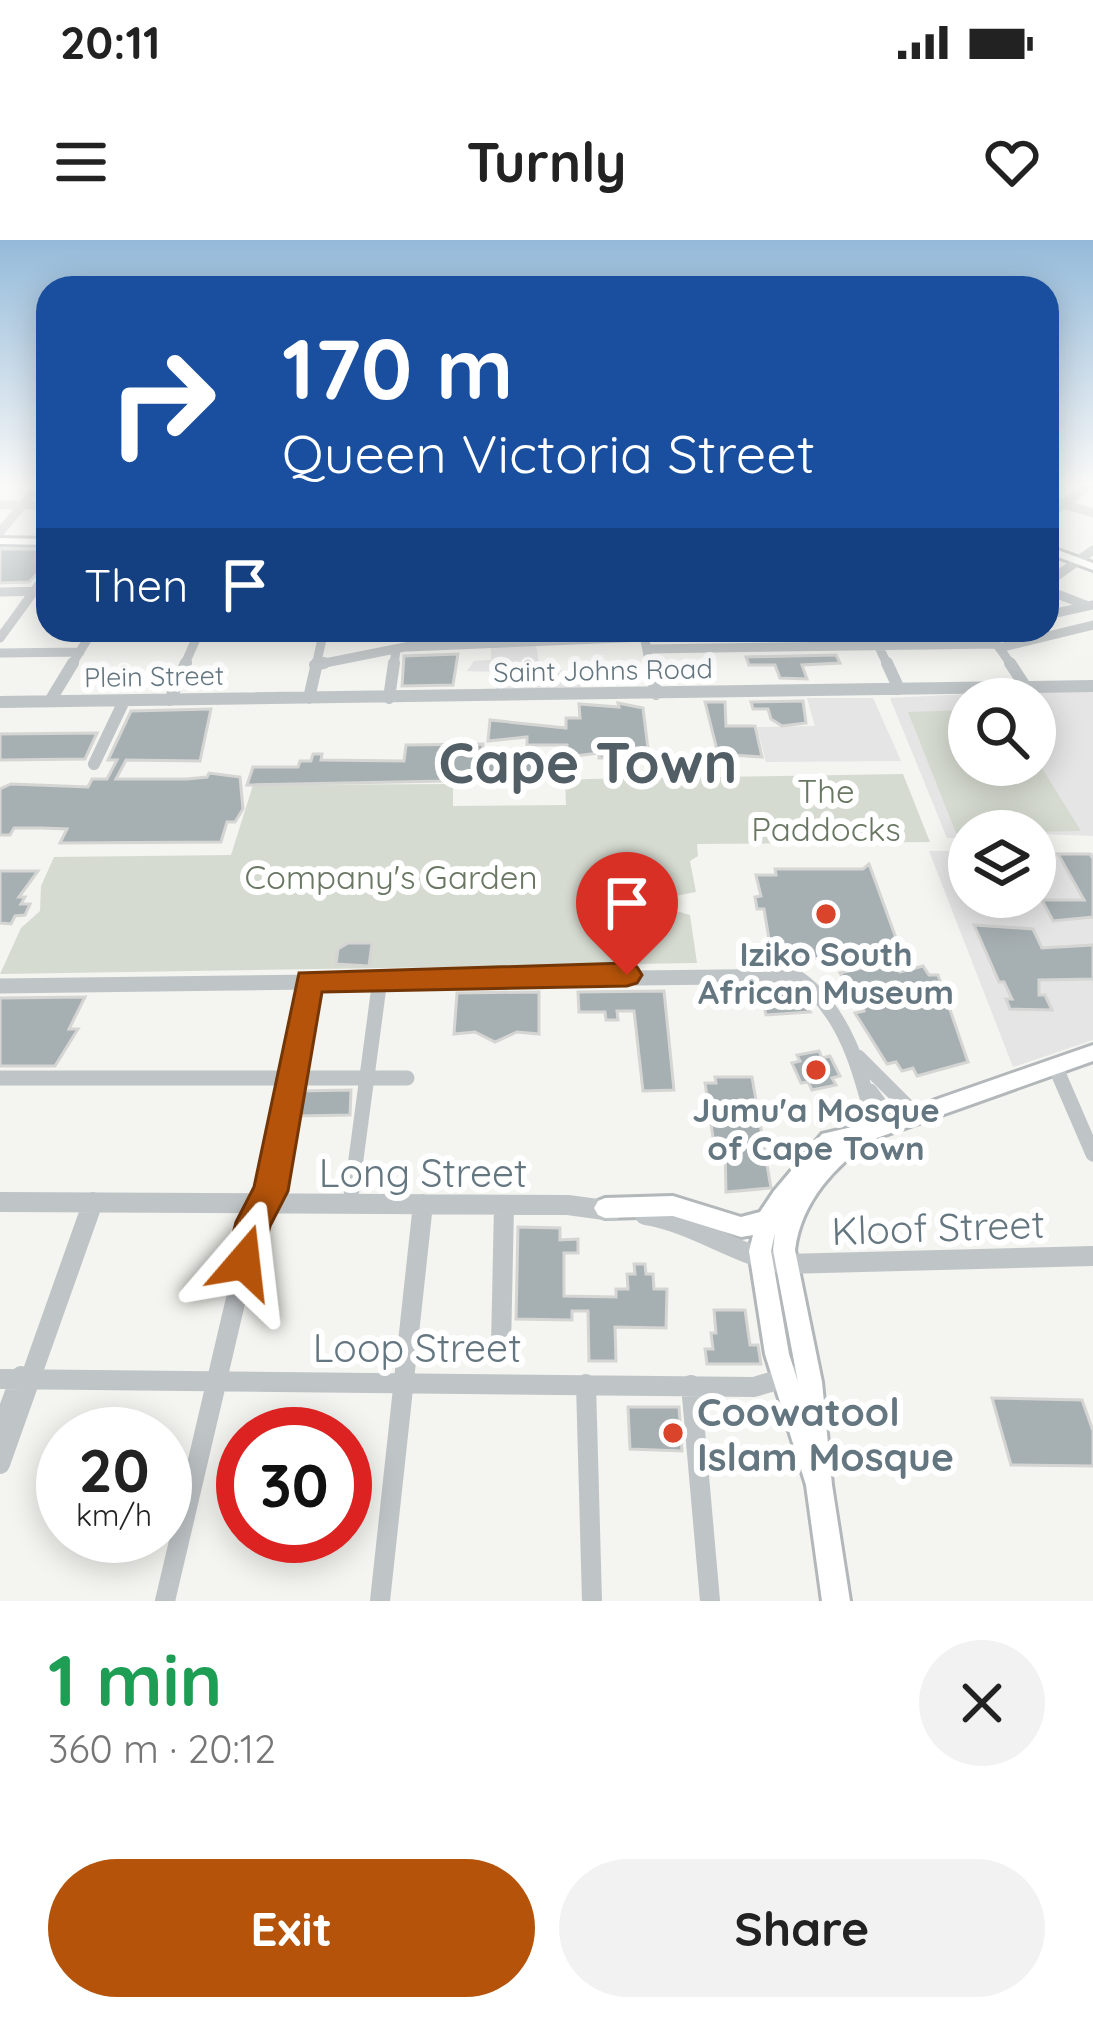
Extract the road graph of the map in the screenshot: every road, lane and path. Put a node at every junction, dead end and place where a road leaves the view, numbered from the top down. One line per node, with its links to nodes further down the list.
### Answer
1 (1093, 550): 3 (street)
2 (1059, 558): 3 (main road)
3 (1075, 564): 4 (main road); 5 (street)
4 (1093, 571)
5 (1059, 577)
6 (36, 588): 7 (street)
7 (34, 591): 8 (street); 14 (street)
8 (0, 592)
9 (1059, 592): 10 (street)
10 (1090, 606): 11 (street)
11 (1059, 612)
12 (1093, 625): 13 (street)
13 (1059, 633)
14 (0, 638)
15 (86, 642): 29 (street)
16 (195, 642): 40 (street)
17 (321, 642): 31 (street)
18 (420, 642): 28 (street)
19 (564, 642): 28 (street)
20 (646, 642): 38 (street)
21 (762, 642): 25 (street)
22 (934, 642): 26 (street)
23 (995, 642): 27 (street)
24 (1016, 642): 27 (street)
25 (878, 645): 26 (street); 36 (street)
26 (937, 645): 27 (street)
27 (998, 646): 32 (street)
28 (402, 648): 31 (street); 37 (street)
29 (80, 652): 30 (street); 41 (street)
30 (0, 653)
31 (315, 665): 39 (street)
32 (1020, 678)
33 (1056, 686): 34 (street, Saint Johns Road)
34 (1093, 686)
35 (948, 688): 36 (street, Saint Johns Road)
36 (899, 689): 38 (street, Saint Johns Road)
37 (390, 693): 38 (street, Saint Johns Road); 39 (street, Saint Johns Road)
38 (656, 694)
39 (309, 698): 40 (street, Plein Street)
40 (170, 700): 42 (street, Plein Street)
41 (50, 701): 42 (street, Plein Street); 43 (street, Plein Street)
42 (124, 701): 44 (street)
43 (0, 702)
44 (94, 764)
45 (380, 980): 46 (street); 51 (street); 54 (street)
46 (309, 981): 47 (street); 53 (street)
47 (0, 986)
48 (1093, 1053): 49 (main road)
49 (1055, 1066): 55 (main road); 56 (street)
50 (0, 1078): 53 (street)
51 (366, 1078): 52 (street); 53 (street); 60 (street)
52 (407, 1078)
53 (291, 1079): 59 (street)
54 (873, 1085): 55 (street); 55 (street)
55 (890, 1123): 64 (main road); 66 (main road)
56 (1093, 1154)
57 (0, 1202): 58 (street, Long Street)
58 (89, 1202): 59 (street, Long Street); 69 (street)
59 (262, 1204): 60 (street, Long Street); 71 (street)
60 (350, 1204): 61 (street, Long Street)
61 (423, 1204): 62 (street, Long Street); 72 (street)
62 (504, 1206): 63 (street, Long Street); 68 (street)
63 (605, 1208): 64 (main road); 66 (street, Long Street)
64 (768, 1221): 66 (main road)
65 (1093, 1256): 66 (street, Kloof Street)
66 (773, 1263): 67 (main road); 70 (main road)
67 (801, 1339): 70 (street); 77 (main road)
68 (500, 1347)
69 (16, 1379): 71 (street, Loop Street); 75 (street); 76 (street)
70 (785, 1379): 74 (street, Loop Street); 77 (main road)
71 (216, 1381): 72 (street, Loop Street); 78 (street)
72 (407, 1382): 73 (street, Loop Street); 79 (street)
73 (586, 1384): 74 (street, Loop Street); 80 (street)
74 (691, 1385): 81 (street)
75 (0, 1433)
76 (0, 1464)
77 (819, 1485): 82 (main road)
78 (165, 1601)
79 (380, 1601)
80 (592, 1601)
81 (710, 1601)
82 (836, 1601)

